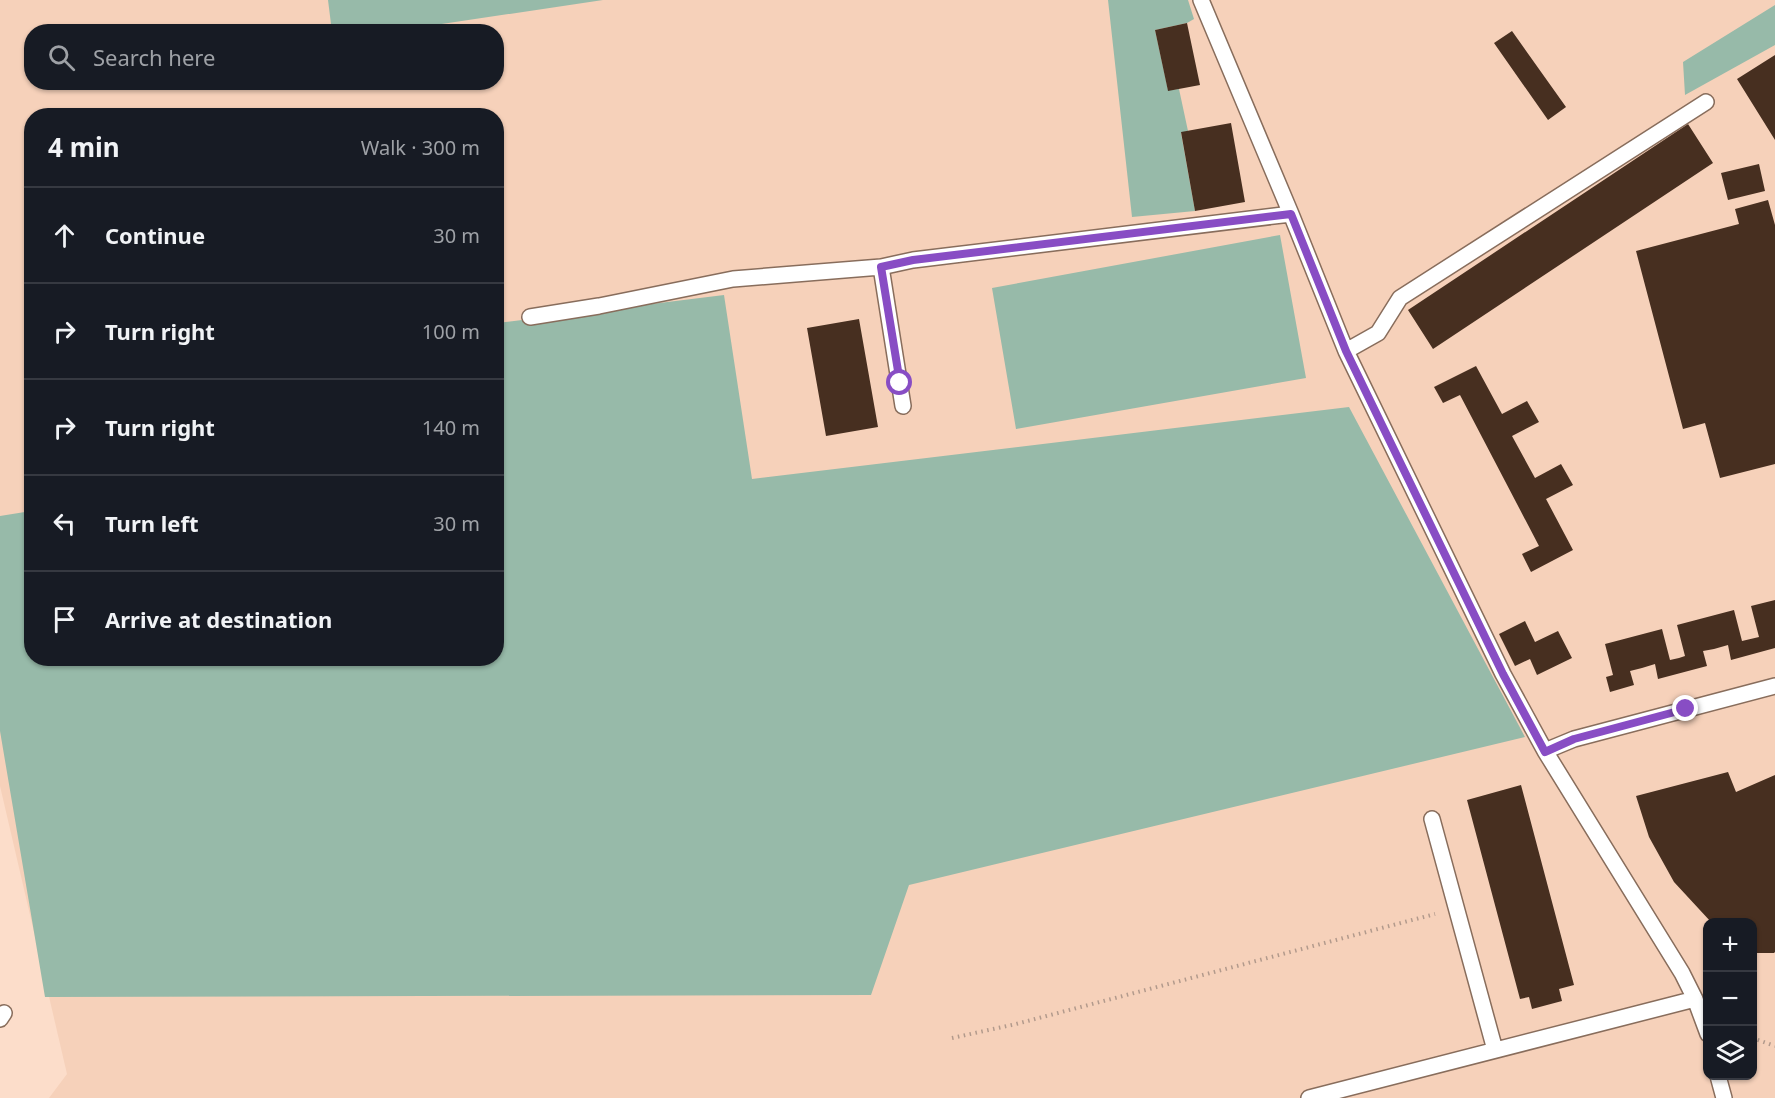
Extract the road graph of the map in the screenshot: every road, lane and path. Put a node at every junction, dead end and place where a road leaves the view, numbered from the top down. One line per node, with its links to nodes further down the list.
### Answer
1 (1201, 0): 3 (lane)
2 (1706, 102): 6 (lane)
3 (1291, 214): 4 (lane); 6 (lane)
4 (881, 267): 5 (lane); 7 (lane)
5 (530, 317)
6 (1346, 351): 9 (lane)
7 (903, 406)
8 (1775, 686): 9 (lane)
9 (1545, 752): 12 (lane)
10 (1432, 819): 11 (lane)
11 (1456, 909): 14 (path); 17 (lane)
12 (1695, 999): 13 (lane); 17 (lane)
13 (1704, 1026)
14 (952, 1038)
15 (1757, 1040): 16 (path)
16 (1775, 1046)
17 (1495, 1050): 19 (lane)
18 (1719, 1080): 20 (lane)
19 (1309, 1098)
20 (1724, 1098)

